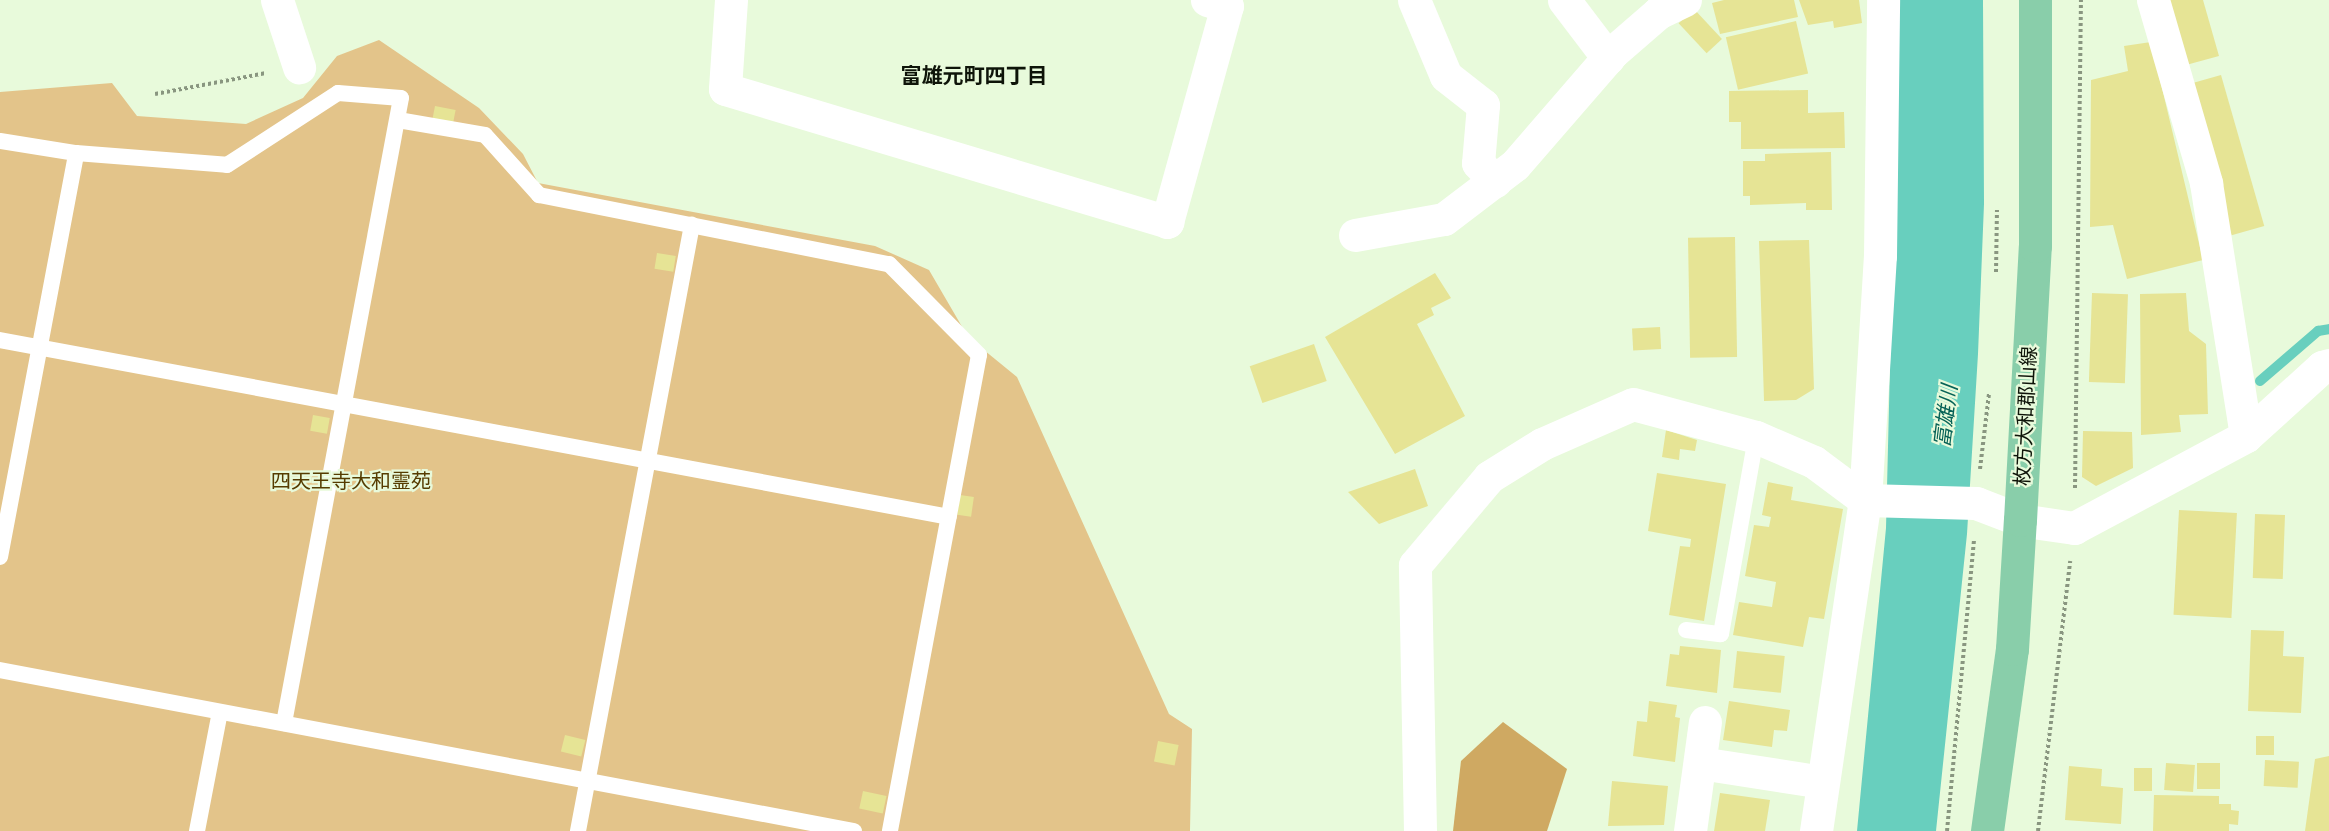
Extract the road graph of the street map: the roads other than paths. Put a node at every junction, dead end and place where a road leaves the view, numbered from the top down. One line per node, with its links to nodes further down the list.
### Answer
1 (277, 0): 11 (street)
2 (731, 0): 3 (street)
3 (1207, 0)
4 (1414, 0): 15 (street)
5 (1564, 0): 10 (street)
6 (1883, 0): 25 (street)
7 (2035, 0): 27 (main road, 枚方大和郡山線)
8 (2153, 0): 22 (street)
9 (1663, 4): 10 (street)
10 (1608, 58): 15 (street)
11 (299, 67)
12 (398, 120): 14 (lane); 16 (lane); 21 (lane)
13 (0, 141): 14 (lane)
14 (76, 153): 19 (lane)
15 (1495, 181): 17 (street)
16 (692, 225): 24 (lane); 26 (lane)
17 (1355, 235)
18 (0, 340): 19 (lane)
19 (39, 347): 21 (lane); 28 (lane)
20 (2329, 366): 22 (street)
21 (344, 406): 24 (lane); 33 (lane)
22 (2246, 435): 27 (street)
23 (1756, 437): 25 (street); 29 (lane); 41 (street)
24 (647, 462): 26 (lane); 35 (lane)
25 (1865, 500): 27 (street); 36 (street)
26 (949, 517): 40 (lane)
27 (2020, 520): 44 (main road, 枚方大和郡山線)
28 (0, 557)
29 (1686, 630)
30 (0, 670): 31 (lane)
31 (220, 712): 33 (lane); 37 (lane)
32 (1705, 722): 34 (street)
33 (284, 723): 35 (lane)
34 (1700, 763): 36 (street); 42 (street)
35 (587, 778): 38 (lane); 39 (lane)
36 (1823, 782): 43 (street)
37 (197, 831)
38 (578, 831)
39 (854, 831)
40 (890, 831)
41 (1420, 831)
42 (1690, 831)
43 (1816, 831)
44 (1987, 831)

